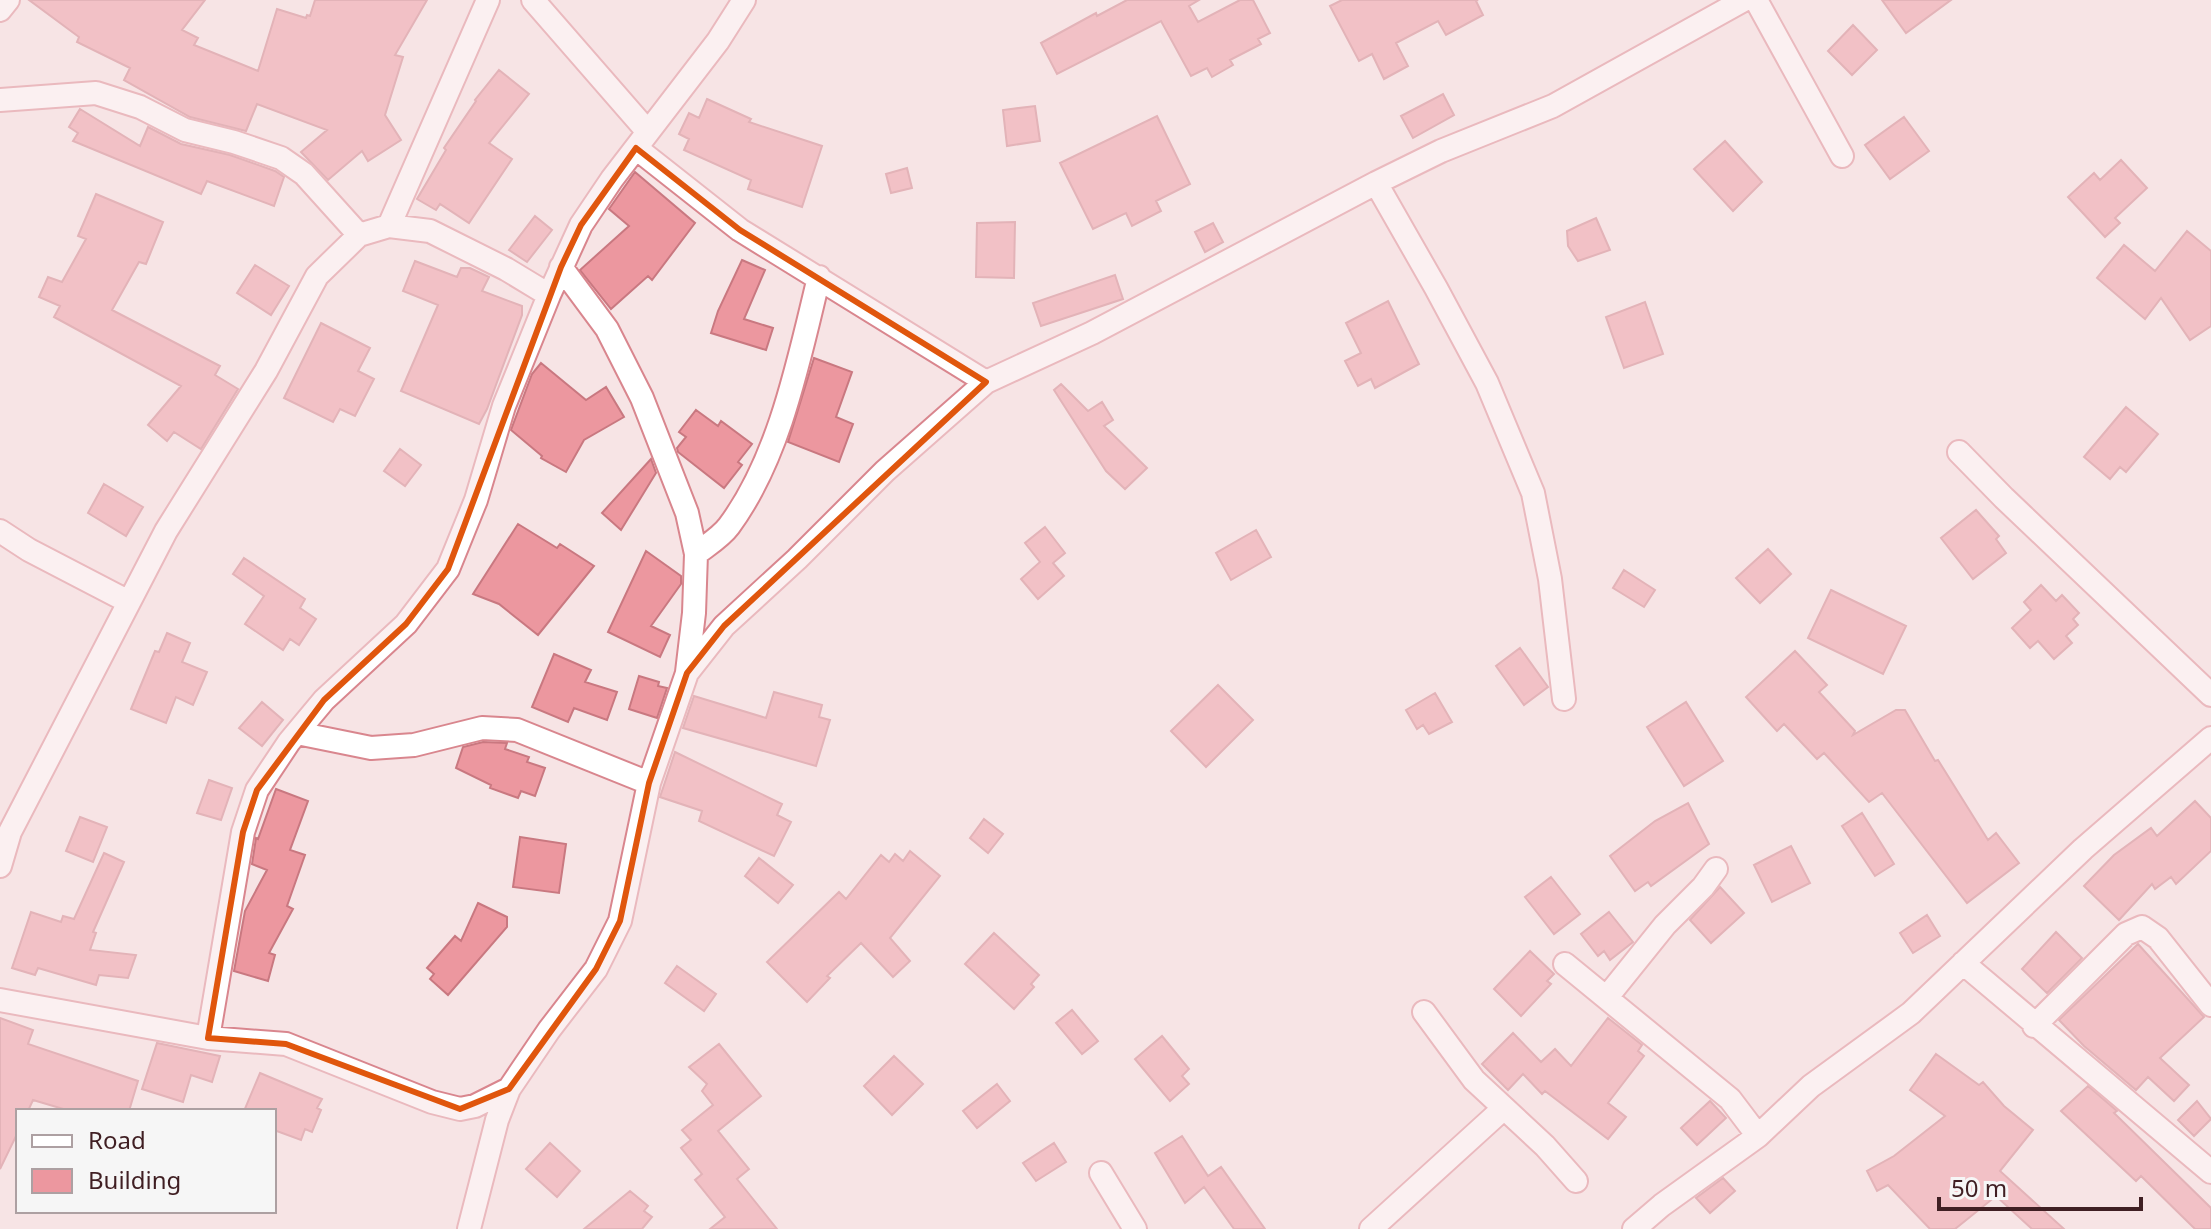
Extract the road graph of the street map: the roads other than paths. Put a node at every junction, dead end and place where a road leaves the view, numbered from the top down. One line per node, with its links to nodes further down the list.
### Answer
1 (8, 0): 7 (street)
2 (488, 0): 12 (street)
3 (533, 0): 9 (street)
4 (744, 0): 9 (street)
5 (1744, 0): 11 (street)
6 (1756, 0): 10 (street)
7 (0, 10)
8 (0, 100): 13 (street)
9 (642, 140): 14 (street); 15 (street)
10 (1842, 156)
11 (1376, 183): 17 (street); 24 (street)
12 (389, 226): 13 (street); 16 (street)
13 (359, 235): 21 (street)
14 (561, 267): 16 (street); 20 (street)
15 (819, 277): 17 (street); 20 (street)
16 (549, 295): 25 (street)
17 (986, 382): 22 (street)
18 (1959, 452): 23 (street)
19 (0, 531): 21 (street)
20 (696, 554): 22 (street)
21 (129, 602): 28 (street)
22 (687, 673): 27 (street)
23 (2211, 695)
24 (1564, 699)
25 (297, 733): 27 (street); 38 (street)
26 (2211, 738): 31 (street)
27 (649, 783): 39 (street)
28 (5, 833): 29 (street)
29 (0, 866)
30 (1716, 869): 33 (street)
31 (1963, 963): 37 (street); 41 (street)
32 (1565, 964): 33 (street)
33 (1607, 997): 41 (street)
34 (0, 1000): 38 (street)
35 (2211, 1005): 37 (street)
36 (1424, 1012): 40 (street)
37 (2034, 1026): 42 (street)
38 (208, 1038): 39 (street)
39 (509, 1089): 45 (street)
40 (1504, 1108): 44 (street); 47 (street)
41 (1758, 1136): 48 (street)
42 (2211, 1172)
43 (1101, 1173): 46 (street)
44 (1576, 1181)
45 (469, 1229)
46 (1135, 1229)
47 (1371, 1229)
48 (1634, 1229)

